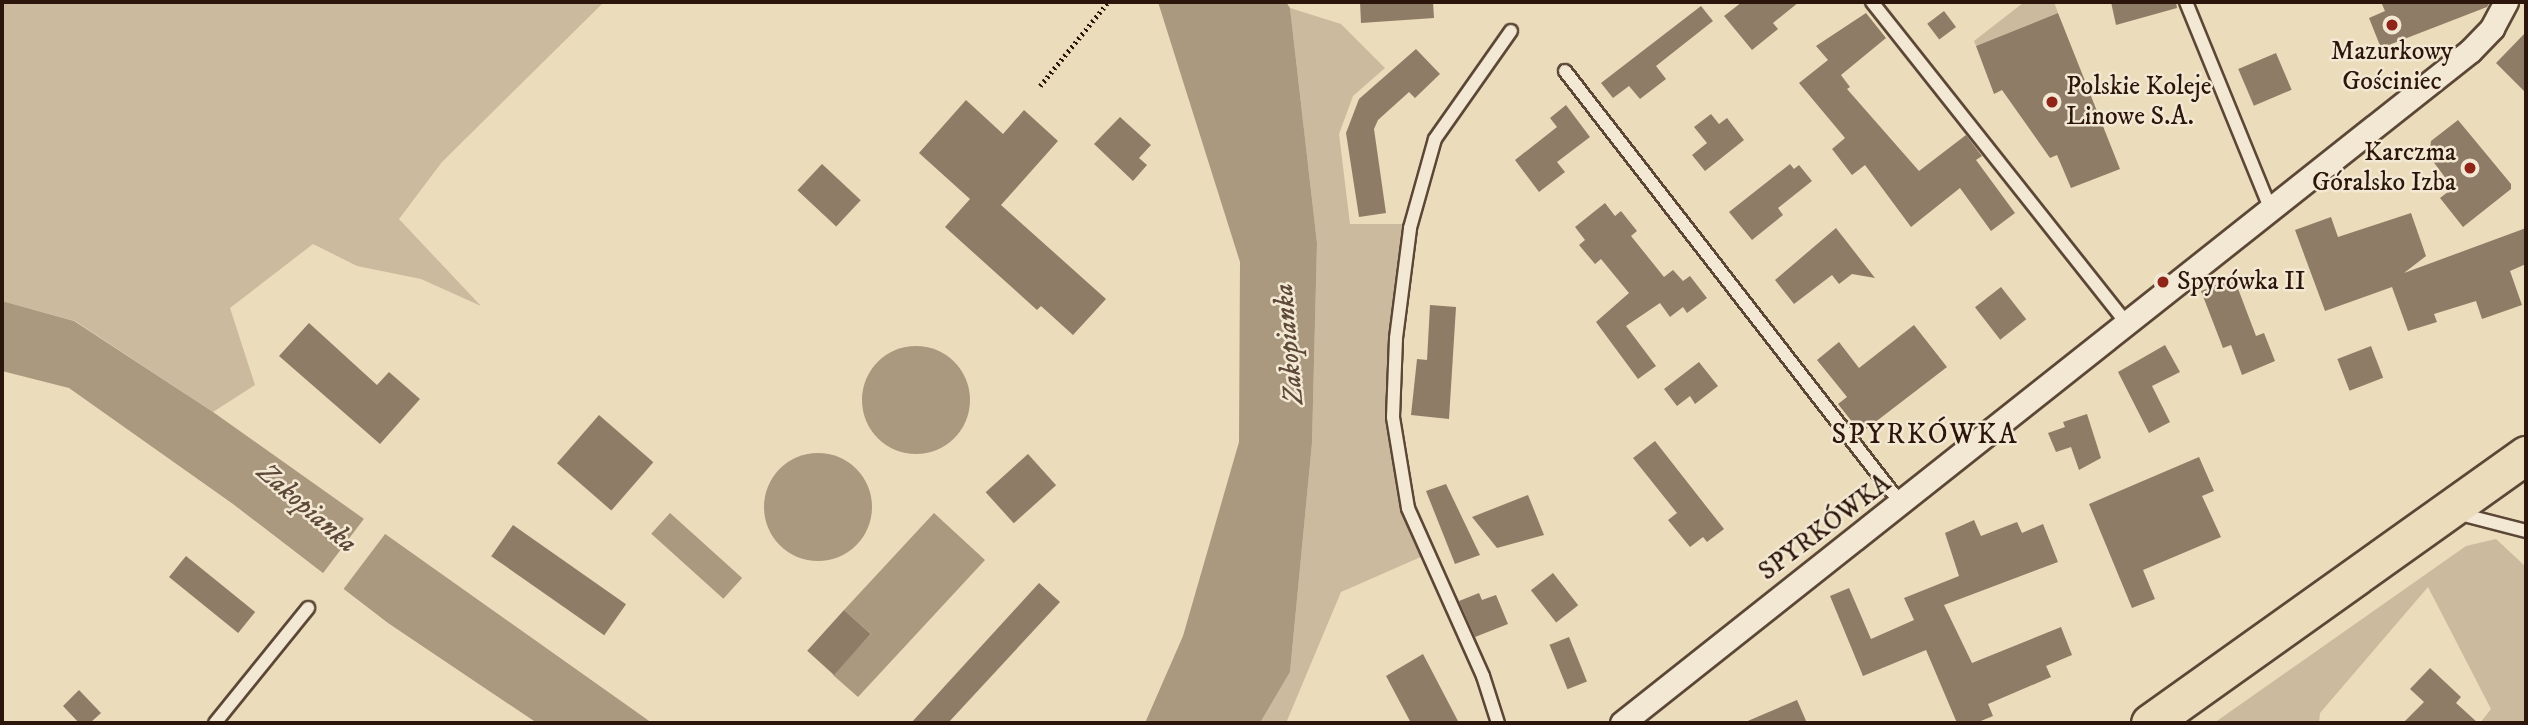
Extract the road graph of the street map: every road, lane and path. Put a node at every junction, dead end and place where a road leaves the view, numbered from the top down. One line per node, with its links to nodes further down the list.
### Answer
1 (1108, 2): 7 (path)
2 (1872, 2): 9 (lane)
3 (2186, 2): 8 (lane)
4 (2506, 2): 8 (street, SPYRKÓWKA)
5 (1511, 31): 16 (lane)
6 (1565, 71): 11 (lane)
7 (1040, 86)
8 (2270, 208): 9 (street, SPYRKÓWKA)
9 (2126, 323): 11 (street, SPYRKÓWKA)
10 (2526, 456): 12 (main road)
11 (1902, 505): 17 (street, SPYRKÓWKA)
12 (2449, 511): 13 (lane); 18 (main road)
13 (2526, 531)
14 (308, 608): 15 (lane)
15 (215, 723)
16 (1498, 723)
17 (1622, 723)
18 (2150, 723)

